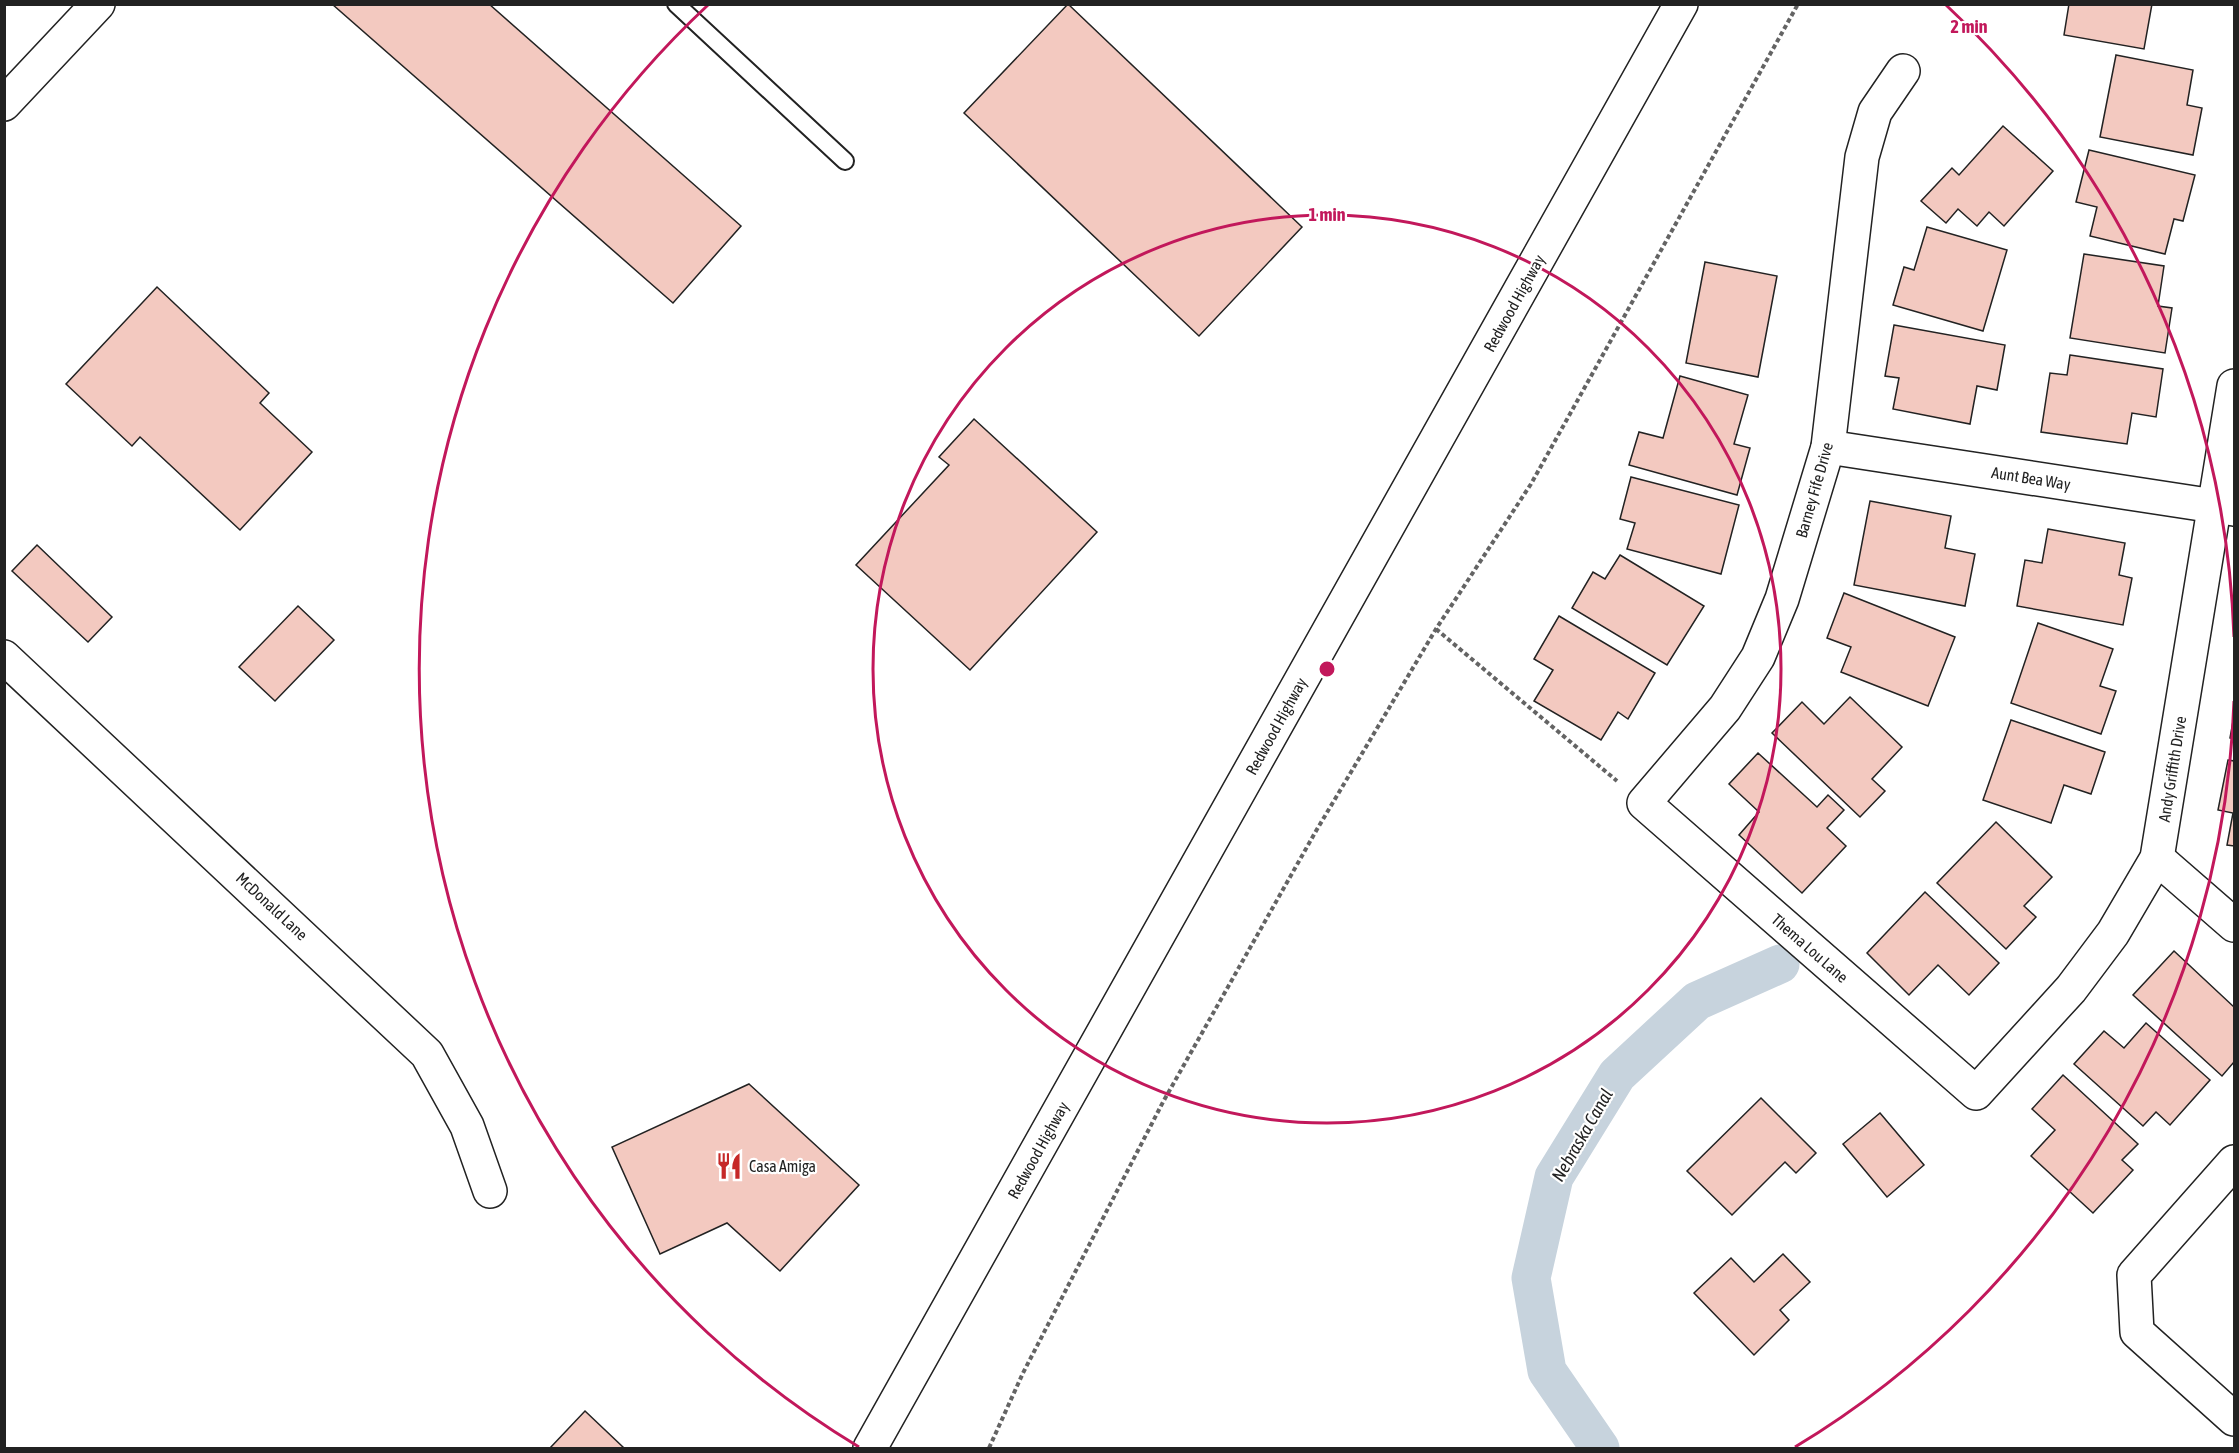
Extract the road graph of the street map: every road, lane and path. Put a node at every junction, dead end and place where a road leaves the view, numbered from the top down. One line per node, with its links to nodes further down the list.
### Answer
1 (98, 4): 6 (main road)
2 (676, 4): 7 (lane)
3 (1681, 4): 20 (main road, Redwood Highway)
4 (1798, 4): 11 (path)
5 (1903, 71): 9 (main road, Barney Fife Drive)
6 (5, 103)
7 (845, 162)
8 (2235, 386): 10 (main road, Andy Griffith Drive)
9 (1828, 447): 10 (main road, Aunt Bea Way); 13 (main road, Barney Fife Drive)
10 (2225, 508): 14 (main road, Andy Griffith Drive)
11 (1436, 629): 13 (path); 21 (path)
12 (4, 657): 18 (main road, McDonald Lane)
13 (1644, 803): 16 (main road, Thema Lou Lane)
14 (2157, 858): 15 (main road); 16 (main road, Andy Griffith Drive)
15 (2235, 925)
16 (1976, 1093)
17 (2235, 1162): 19 (main road)
18 (490, 1191)
19 (2235, 1419)
20 (870, 1449)
21 (989, 1449)

